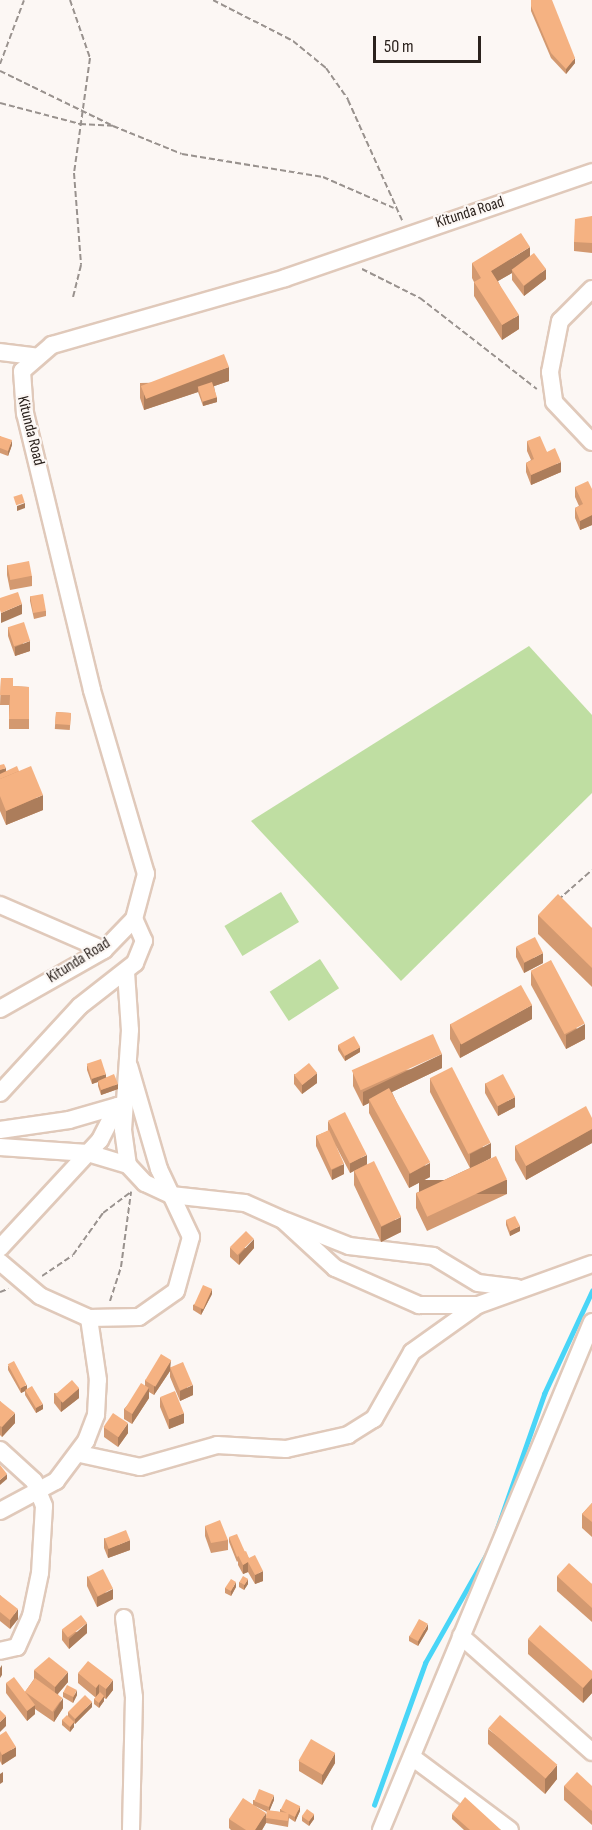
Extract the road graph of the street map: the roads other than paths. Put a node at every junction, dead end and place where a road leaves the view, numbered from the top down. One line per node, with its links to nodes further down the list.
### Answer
1 (592, 172): 4 (street, Kitunda Road)
2 (592, 289): 5 (street)
3 (0, 352): 4 (street)
4 (34, 356): 7 (street, Kitunda Road)
5 (592, 442)
6 (0, 904): 8 (street)
7 (134, 919): 8 (street, Kitunda Road); 9 (street)
8 (104, 950): 10 (street, Kitunda Road)
9 (126, 972): 11 (street); 12 (street)
10 (0, 1009)
11 (129, 1066): 13 (street); 18 (street)
12 (0, 1093)
13 (121, 1105): 14 (street); 16 (street); 17 (street)
14 (0, 1130)
15 (0, 1147): 16 (street)
16 (88, 1153): 17 (street); 20 (street)
17 (128, 1165): 18 (street)
18 (171, 1195): 19 (street); 25 (street)
19 (283, 1220): 23 (street); 24 (street)
20 (0, 1248)
21 (0, 1262): 25 (street)
22 (592, 1264): 23 (street)
23 (518, 1289): 24 (street)
24 (478, 1305): 28 (street)
25 (95, 1318): 28 (street)
26 (592, 1322): 32 (street)
27 (0, 1450): 29 (street)
28 (80, 1454): 29 (street)
29 (42, 1492): 30 (street); 33 (street)
30 (0, 1510)
31 (124, 1618): 36 (street)
32 (461, 1636): 34 (street); 35 (street)
33 (0, 1651)
34 (592, 1752)
35 (412, 1757): 37 (street); 38 (street)
36 (131, 1830)
37 (381, 1830)
38 (510, 1830)

